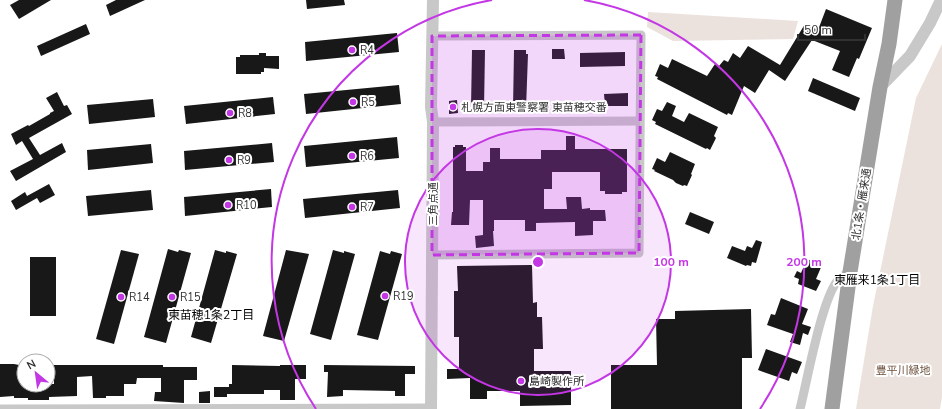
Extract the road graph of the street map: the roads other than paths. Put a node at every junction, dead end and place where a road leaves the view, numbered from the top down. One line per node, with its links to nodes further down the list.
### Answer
1 (433, 0): 4 (street, 三角点通)
2 (895, 0): 5 (highway, 北1条・雁来通)
3 (941, 0): 5 (street)
4 (432, 36): 6 (street); 7 (street, 三角点通)
5 (880, 87): 9 (highway, 北1条・雁来通)
6 (639, 121): 7 (street); 8 (street)
7 (433, 122): 8 (street, 三角点通)
8 (432, 255): 13 (street, 三角点通)
9 (850, 272): 14 (street); 15 (highway, 北1条・雁来通)
10 (0, 408): 11 (street)
11 (81, 409): 12 (street)
12 (172, 409): 13 (street)
13 (431, 409)
14 (800, 409)
15 (832, 409)

